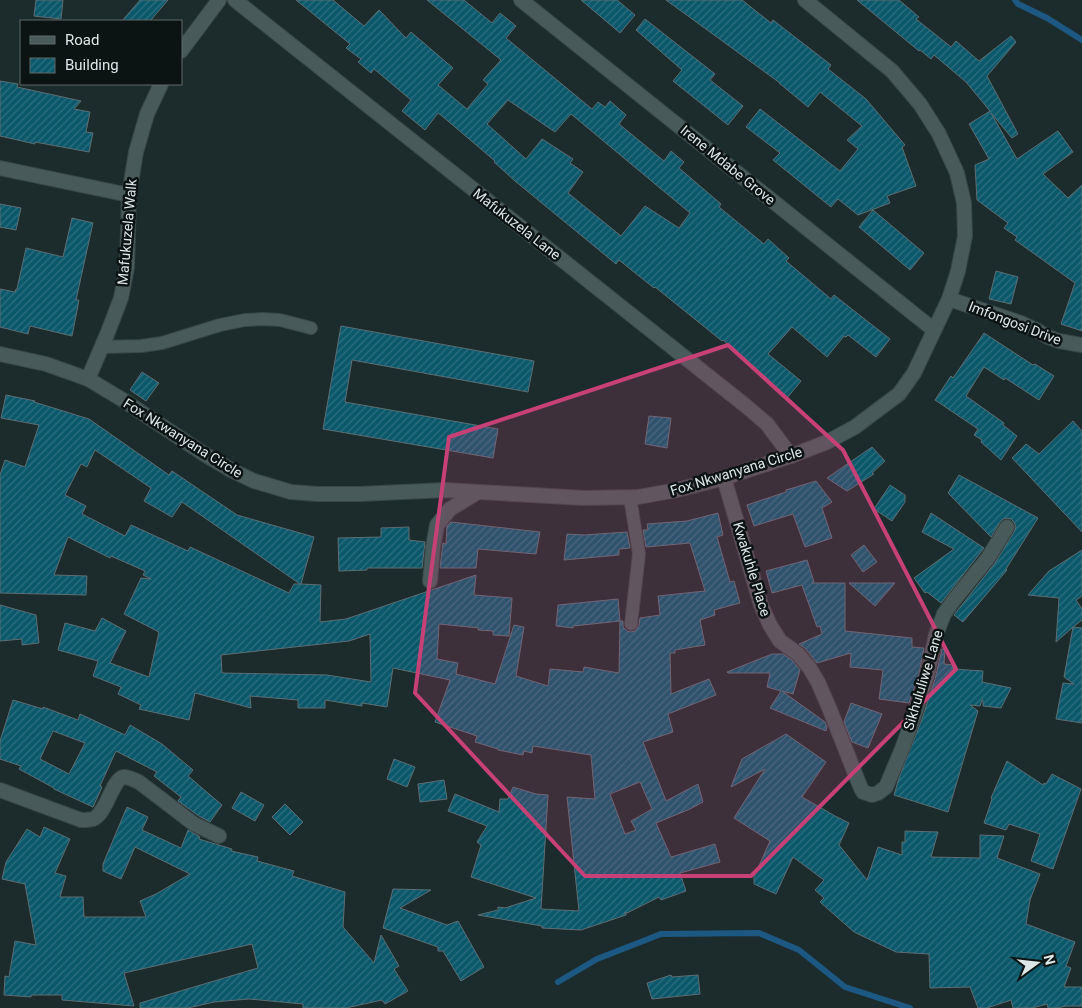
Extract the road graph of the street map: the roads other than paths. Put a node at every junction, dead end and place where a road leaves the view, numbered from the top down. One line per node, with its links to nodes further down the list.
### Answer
1 (219, 0): 5 (street)
2 (234, 0): 16 (street, Mafukuzela Lane)
3 (521, 0): 11 (street, Irene Mdabe Grove)
4 (805, 0): 9 (street, Fox Nkwanyana Circle)
5 (182, 50)
6 (161, 85): 8 (street, Mafukuzela Walk)
7 (0, 168): 8 (street)
8 (129, 195): 13 (street, Mafukuzela Walk)
9 (949, 299): 11 (street, Fox Nkwanyana Circle); 12 (street, Imfongosi Drive)
10 (311, 328): 13 (lane)
11 (934, 330): 16 (street, Fox Nkwanyana Circle)
12 (1082, 345)
13 (102, 348): 15 (street, Mafukuzela Walk)
14 (0, 354): 15 (street, Fox Nkwanyana Circle)
15 (88, 379): 18 (street, Fox Nkwanyana Circle)
16 (791, 456): 17 (street, Fox Nkwanyana Circle)
17 (724, 478): 19 (street, Fox Nkwanyana Circle); 23 (street, Kwakuhle Place)
18 (478, 492): 19 (street, Fox Nkwanyana Circle); 21 (street)
19 (630, 497): 22 (lane)
20 (1007, 527): 23 (street, Sikhululiwe Lane)
21 (430, 581)
22 (632, 624)
23 (860, 786)
24 (0, 790): 25 (street)
25 (219, 836)

